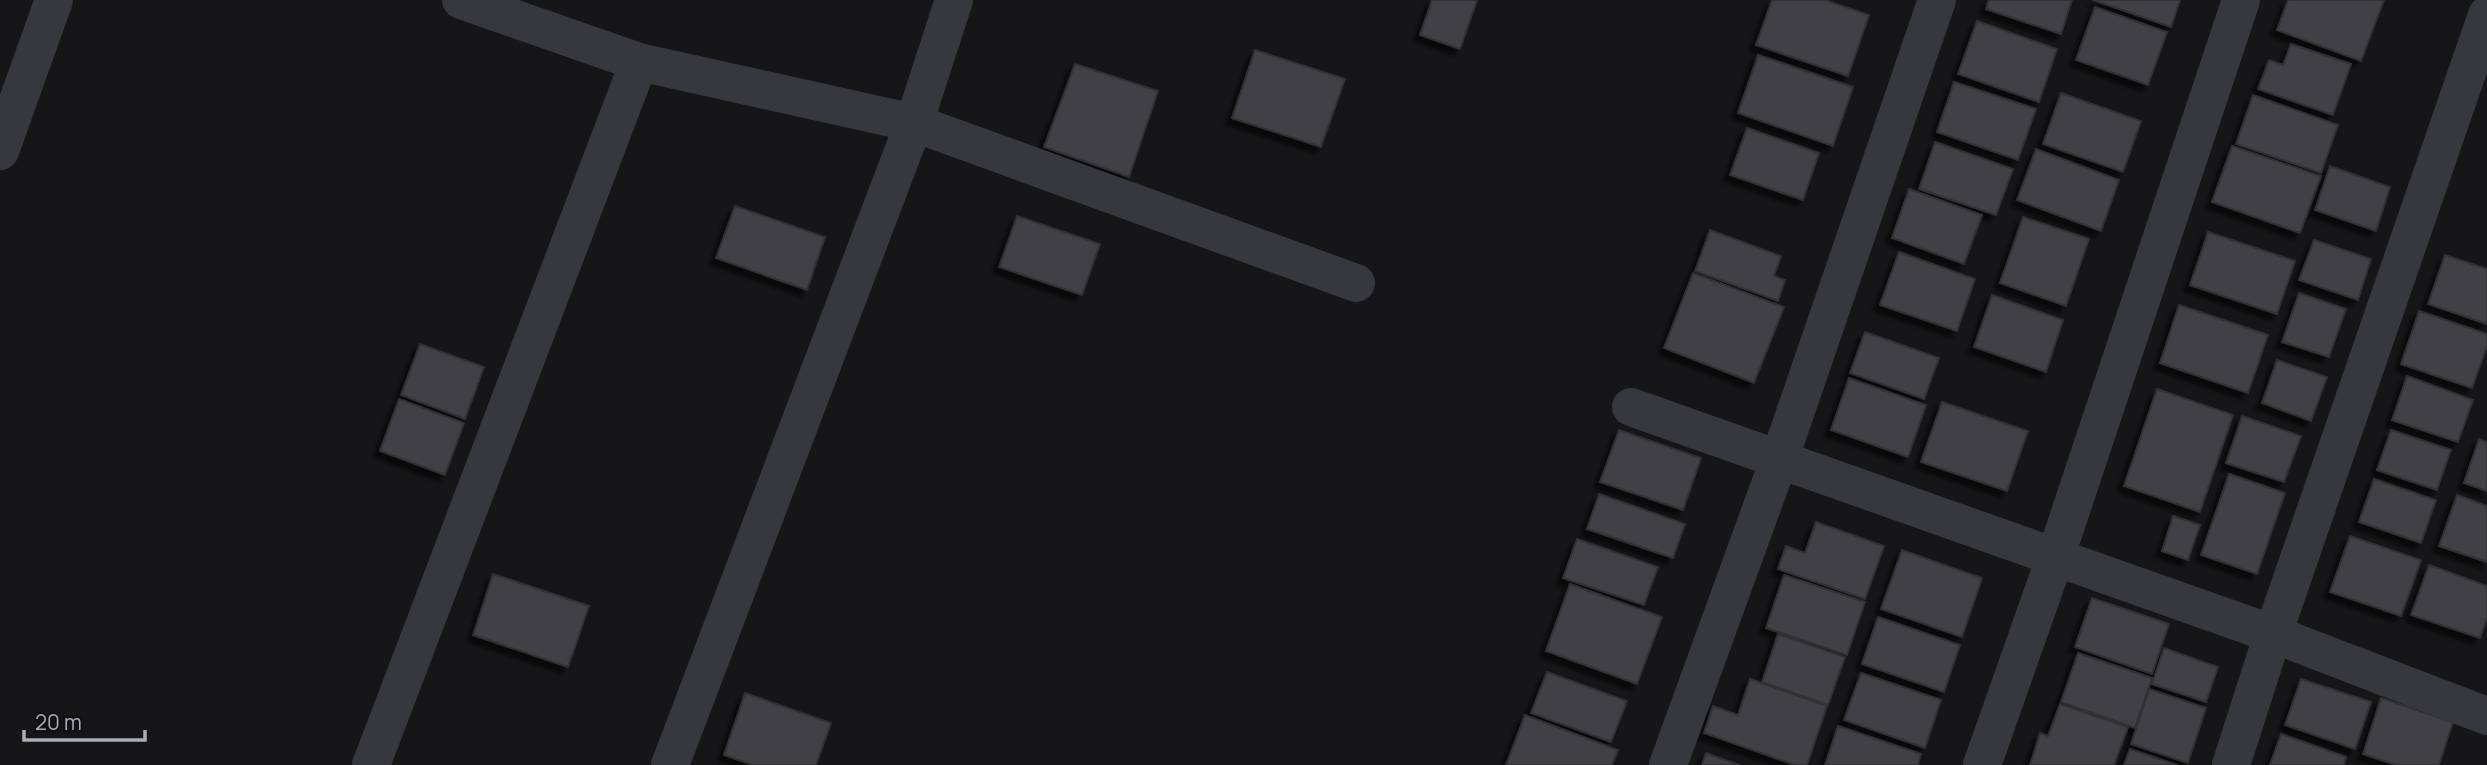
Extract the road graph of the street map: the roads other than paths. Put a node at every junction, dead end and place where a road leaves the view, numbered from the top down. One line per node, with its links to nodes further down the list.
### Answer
1 (54, 0): 9 (street)
2 (461, 0): 7 (street)
3 (954, 0): 8 (street)
4 (1937, 0): 12 (street)
5 (2241, 0): 13 (street)
6 (2487, 15): 14 (street)
7 (639, 62): 8 (street); 16 (street)
8 (914, 122): 10 (street); 17 (street)
9 (0, 151)
10 (1356, 283)
11 (1630, 407): 12 (street)
12 (1779, 460): 13 (street); 18 (street)
13 (2055, 558): 14 (street); 19 (street)
14 (2273, 634): 15 (street); 20 (street)
15 (2487, 716)
16 (371, 765)
17 (670, 765)
18 (1668, 765)
19 (1982, 765)
20 (2231, 765)

